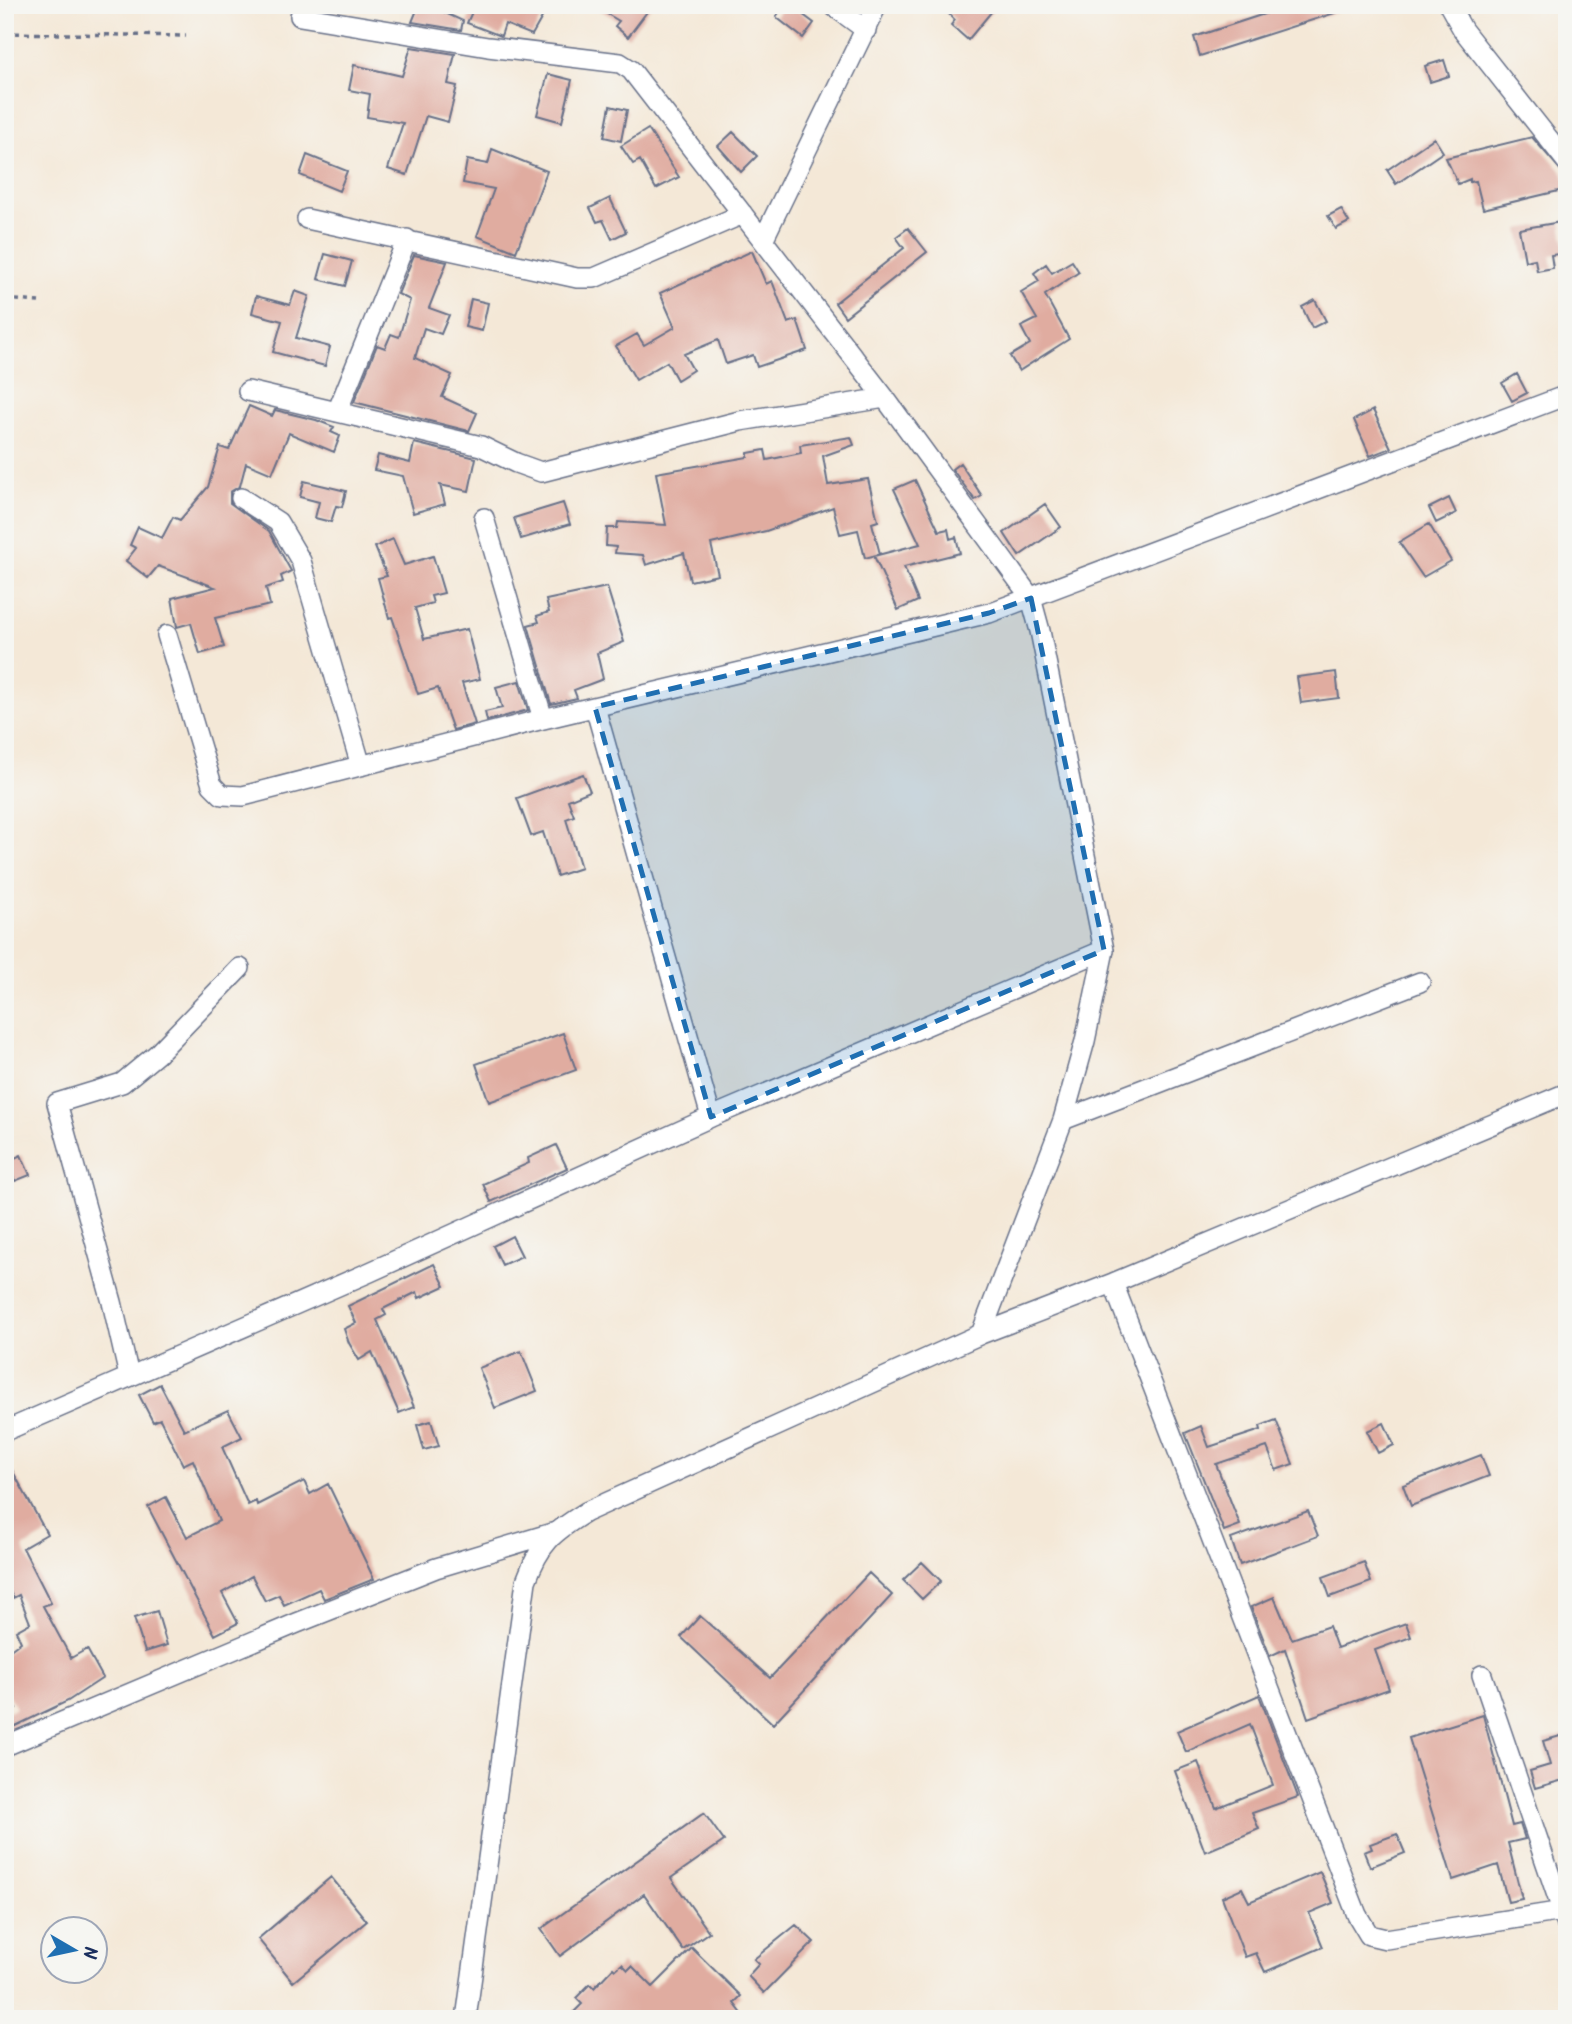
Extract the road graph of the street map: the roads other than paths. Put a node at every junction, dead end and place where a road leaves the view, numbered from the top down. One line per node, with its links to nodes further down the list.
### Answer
1 (832, 5): 5 (street)
2 (877, 5): 5 (street)
3 (1448, 5): 6 (street)
4 (300, 16): 7 (street)
5 (866, 30): 10 (street)
6 (1567, 162)
7 (743, 214): 9 (street); 10 (street)
8 (307, 219): 9 (street)
9 (407, 239): 14 (street)
10 (763, 240): 13 (street)
11 (248, 391): 14 (street)
12 (1567, 395): 17 (street)
13 (885, 398): 14 (street); 17 (street)
14 (337, 412)
15 (242, 498): 21 (street)
16 (484, 518): 20 (street)
17 (1031, 598): 19 (street); 22 (street)
18 (167, 635): 21 (street)
19 (594, 708): 20 (street); 26 (street)
20 (543, 719): 21 (street)
21 (360, 766)
22 (1104, 950): 26 (street); 27 (street)
23 (240, 968): 30 (street)
24 (1420, 982): 27 (street)
25 (1567, 1093): 28 (street)
26 (711, 1117): 30 (street)
27 (1063, 1120): 29 (street)
28 (1114, 1283): 29 (street); 35 (street)
29 (981, 1334): 32 (street)
30 (129, 1376): 31 (street)
31 (5, 1431)
32 (552, 1534): 34 (street); 36 (street)
33 (1482, 1675): 35 (street)
34 (5, 1746)
35 (1565, 1918)
36 (466, 2019)

